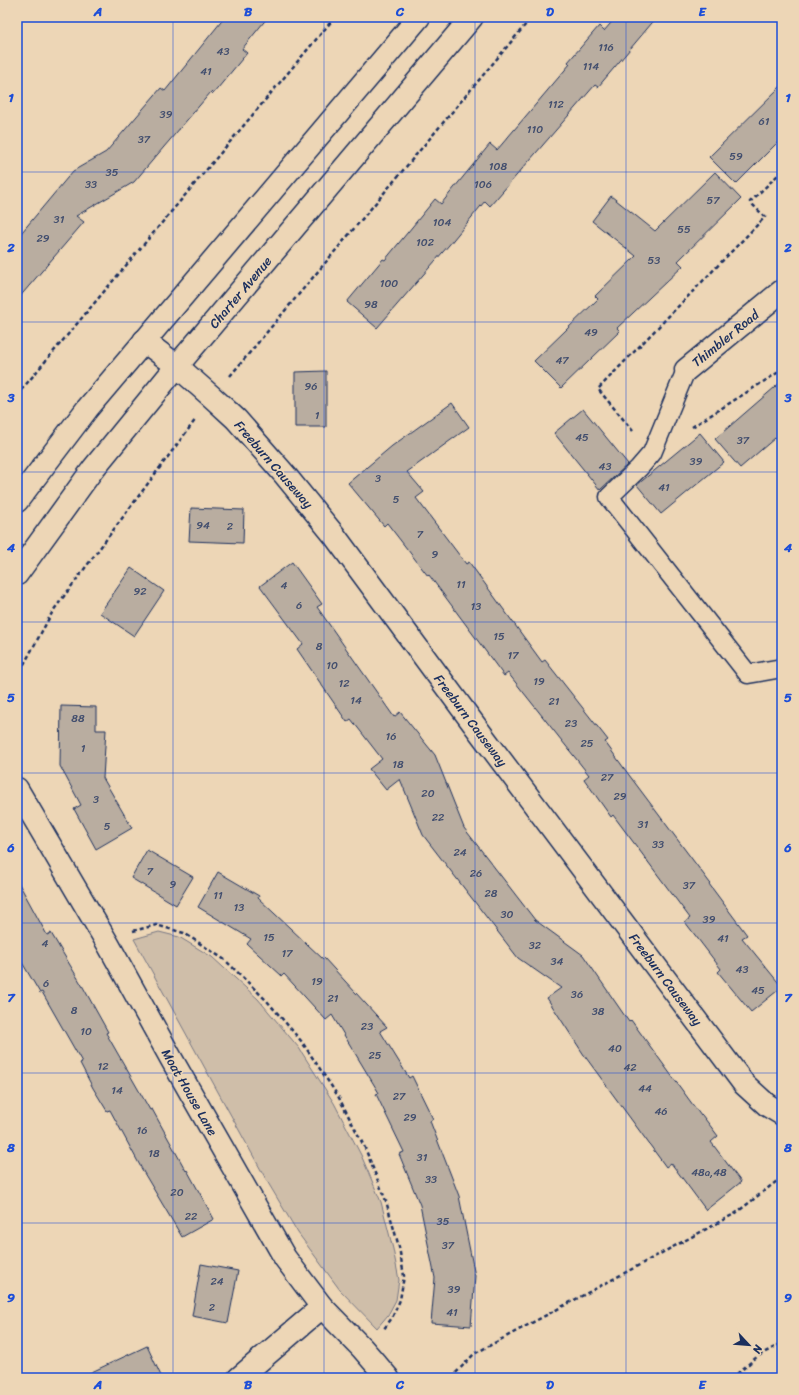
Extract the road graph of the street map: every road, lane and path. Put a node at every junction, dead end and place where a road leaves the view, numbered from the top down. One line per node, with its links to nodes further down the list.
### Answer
1 (335, 17): 9 (path)
2 (419, 17): 6 (street)
3 (472, 17): 7 (street, Charter Avenue)
4 (532, 17): 10 (path)
5 (782, 291): 8 (street, Thimbler Road)
6 (144, 341): 7 (street, Freeburn Causeway); 11 (street)
7 (177, 366): 10 (street, Freeburn Causeway); 12 (street, Charter Avenue)
8 (686, 370): 13 (lane)
9 (17, 395)
10 (212, 397): 14 (path); 17 (street, Freeburn Causeway)
11 (17, 501)
12 (17, 574)
13 (782, 668)
14 (17, 677)
15 (17, 789): 16 (street, Moat House Lane)
16 (108, 944): 19 (street, Moat House Lane); 21 (path)
17 (782, 1114)
18 (782, 1177): 24 (path)
19 (322, 1307): 21 (street, Moat House Lane); 22 (street)
20 (782, 1344): 25 (path)
21 (362, 1348): 23 (street, Moat House Lane)
22 (239, 1378)
23 (388, 1378)
24 (451, 1378)
25 (732, 1378)

